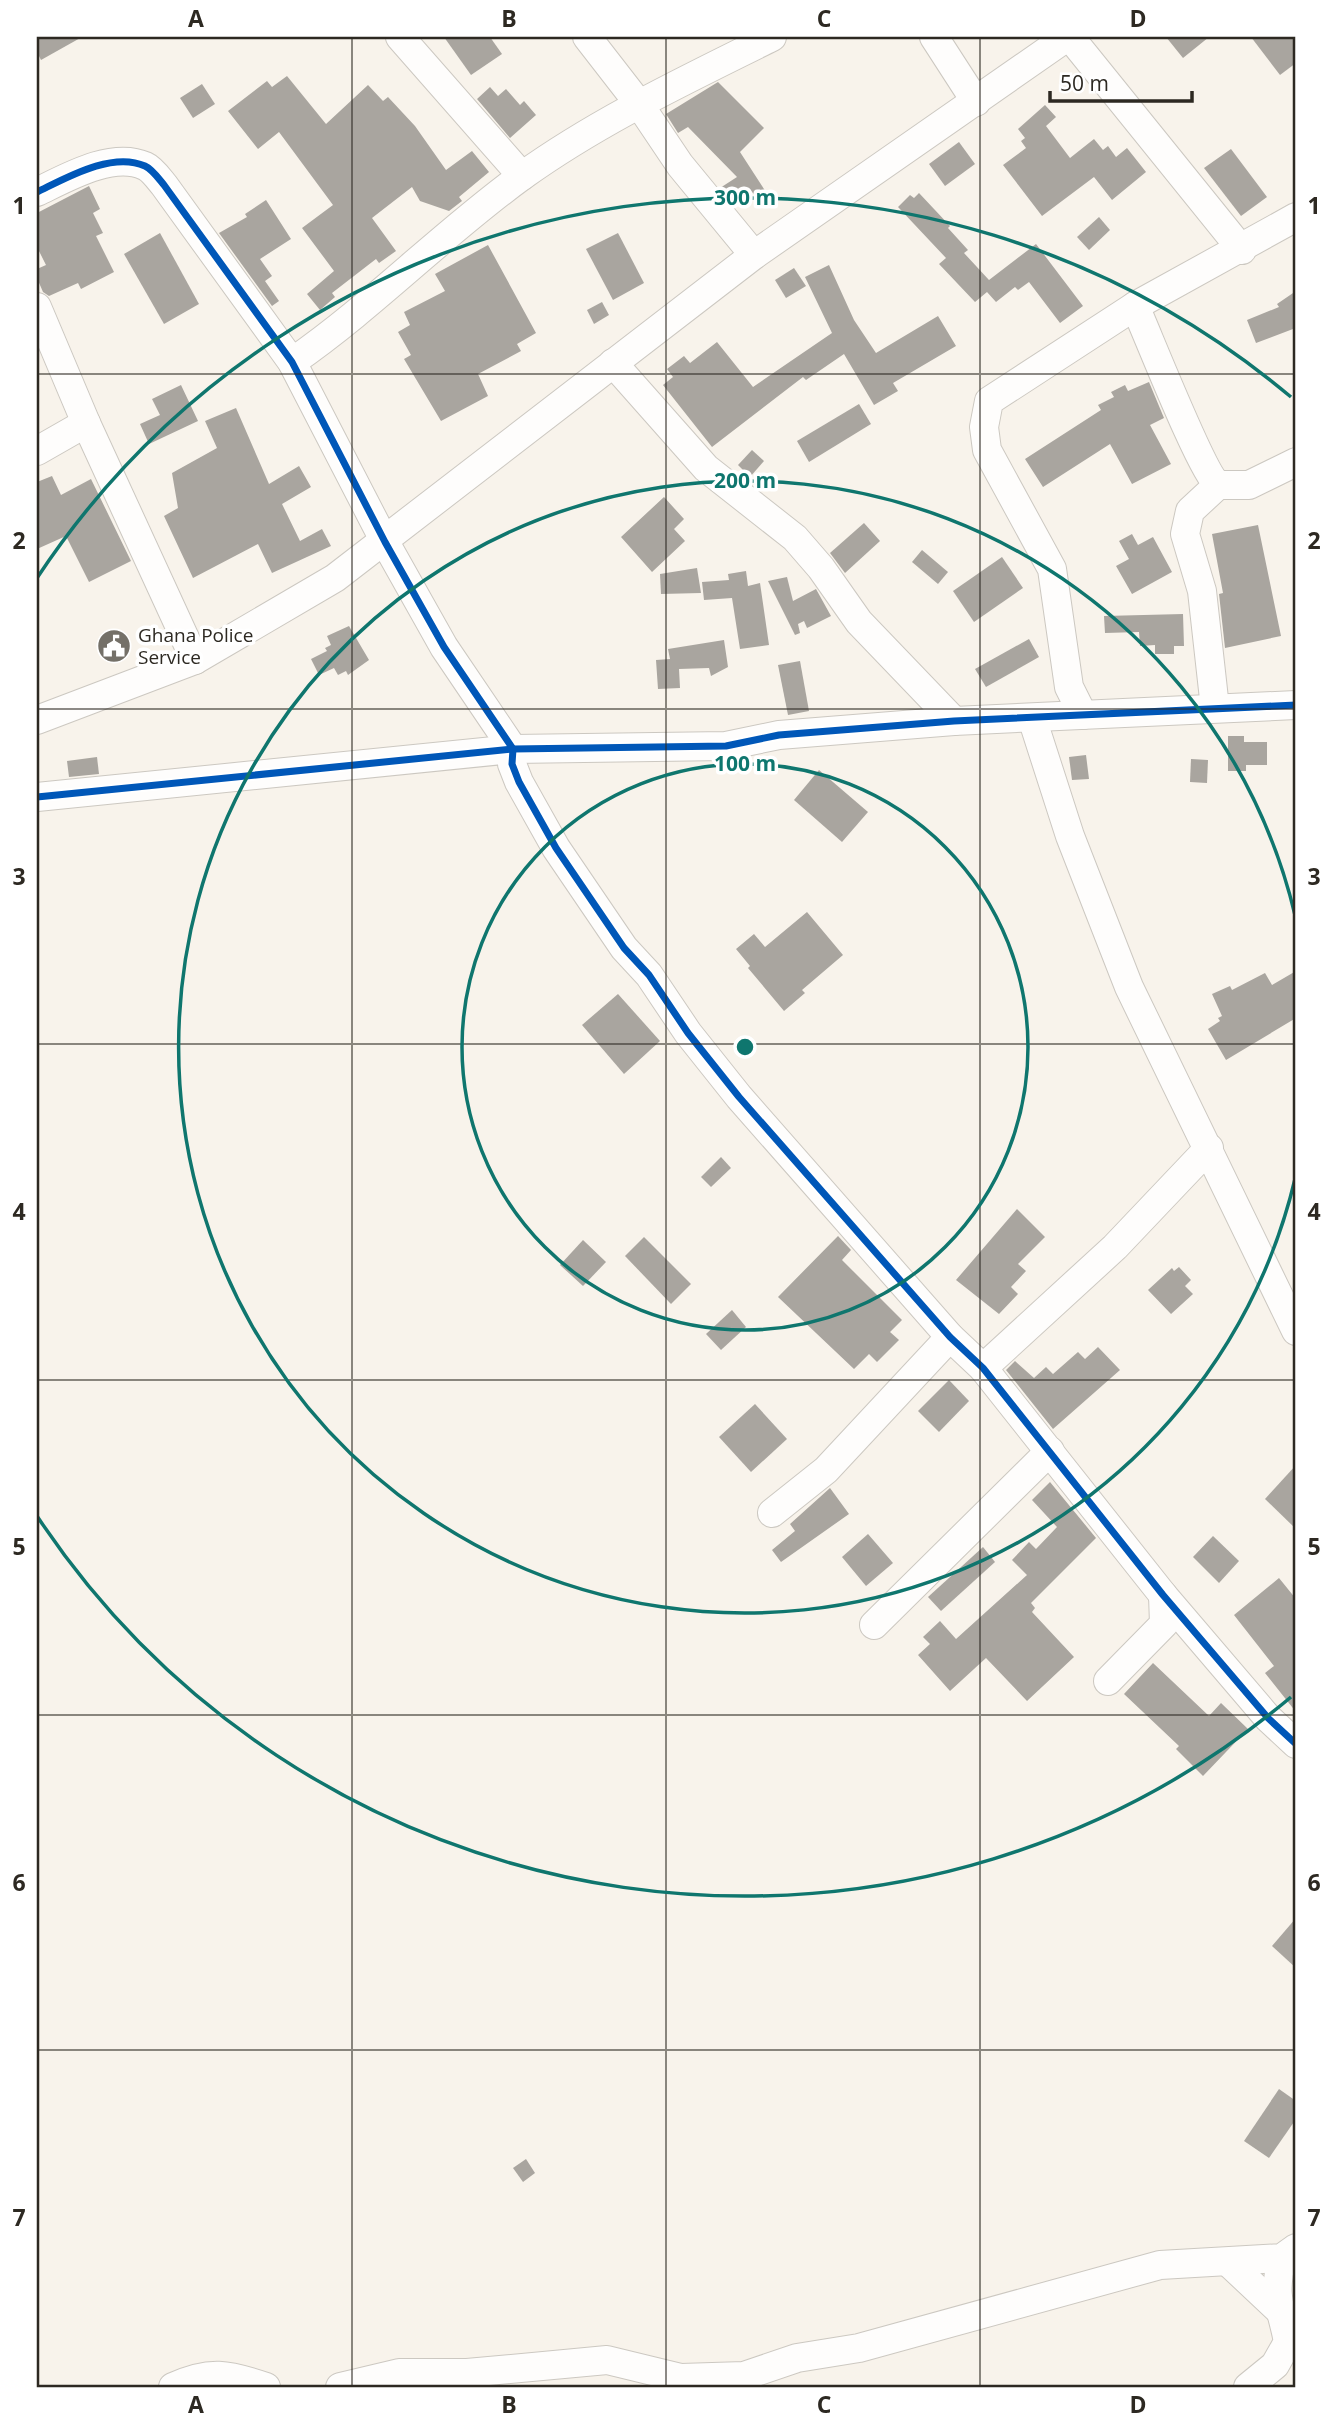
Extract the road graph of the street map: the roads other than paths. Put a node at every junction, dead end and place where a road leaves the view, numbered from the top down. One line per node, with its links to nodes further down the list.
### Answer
1 (400, 37): 8 (street)
2 (586, 37): 7 (street)
3 (772, 37): 7 (street)
4 (934, 37): 6 (street)
5 (1069, 37): 6 (street); 11 (street)
6 (976, 102): 12 (street)
7 (639, 104): 8 (street); 12 (street)
8 (522, 176): 15 (street)
9 (37, 192): 15 (street)
10 (1296, 217): 11 (street)
11 (1242, 250): 13 (street)
12 (754, 255): 16 (street)
13 (1135, 306): 20 (street); 25 (street)
14 (37, 307): 17 (street)
15 (292, 362): 21 (street)
16 (614, 363): 21 (street); 28 (street)
17 (86, 424): 18 (street); 22 (street)
18 (37, 451)
19 (1296, 463): 20 (street)
20 (1218, 485): 24 (street)
21 (385, 542): 22 (street); 29 (street)
22 (195, 660): 27 (street)
23 (1296, 705): 24 (street)
24 (1215, 708): 25 (street)
25 (1083, 715): 26 (street)
26 (1032, 718): 28 (street); 31 (street)
27 (37, 720)
28 (954, 721): 29 (street)
29 (513, 748): 30 (street); 33 (street)
30 (37, 797)
31 (1209, 1148): 32 (street); 34 (street)
32 (1296, 1331)
33 (950, 1337): 34 (street); 36 (street)
34 (983, 1368): 35 (street)
35 (1050, 1451): 37 (street); 38 (street)
36 (772, 1513)
37 (1163, 1595): 39 (street); 40 (street)
38 (874, 1625)
39 (1108, 1681)
40 (1296, 1744)
41 (1289, 2253): 42 (street); 43 (street)
42 (1228, 2262): 43 (street); 46 (street)
43 (1286, 2323): 47 (street)
44 (173, 2387): 45 (street)
45 (265, 2387)
46 (340, 2387)
47 (1248, 2387)

